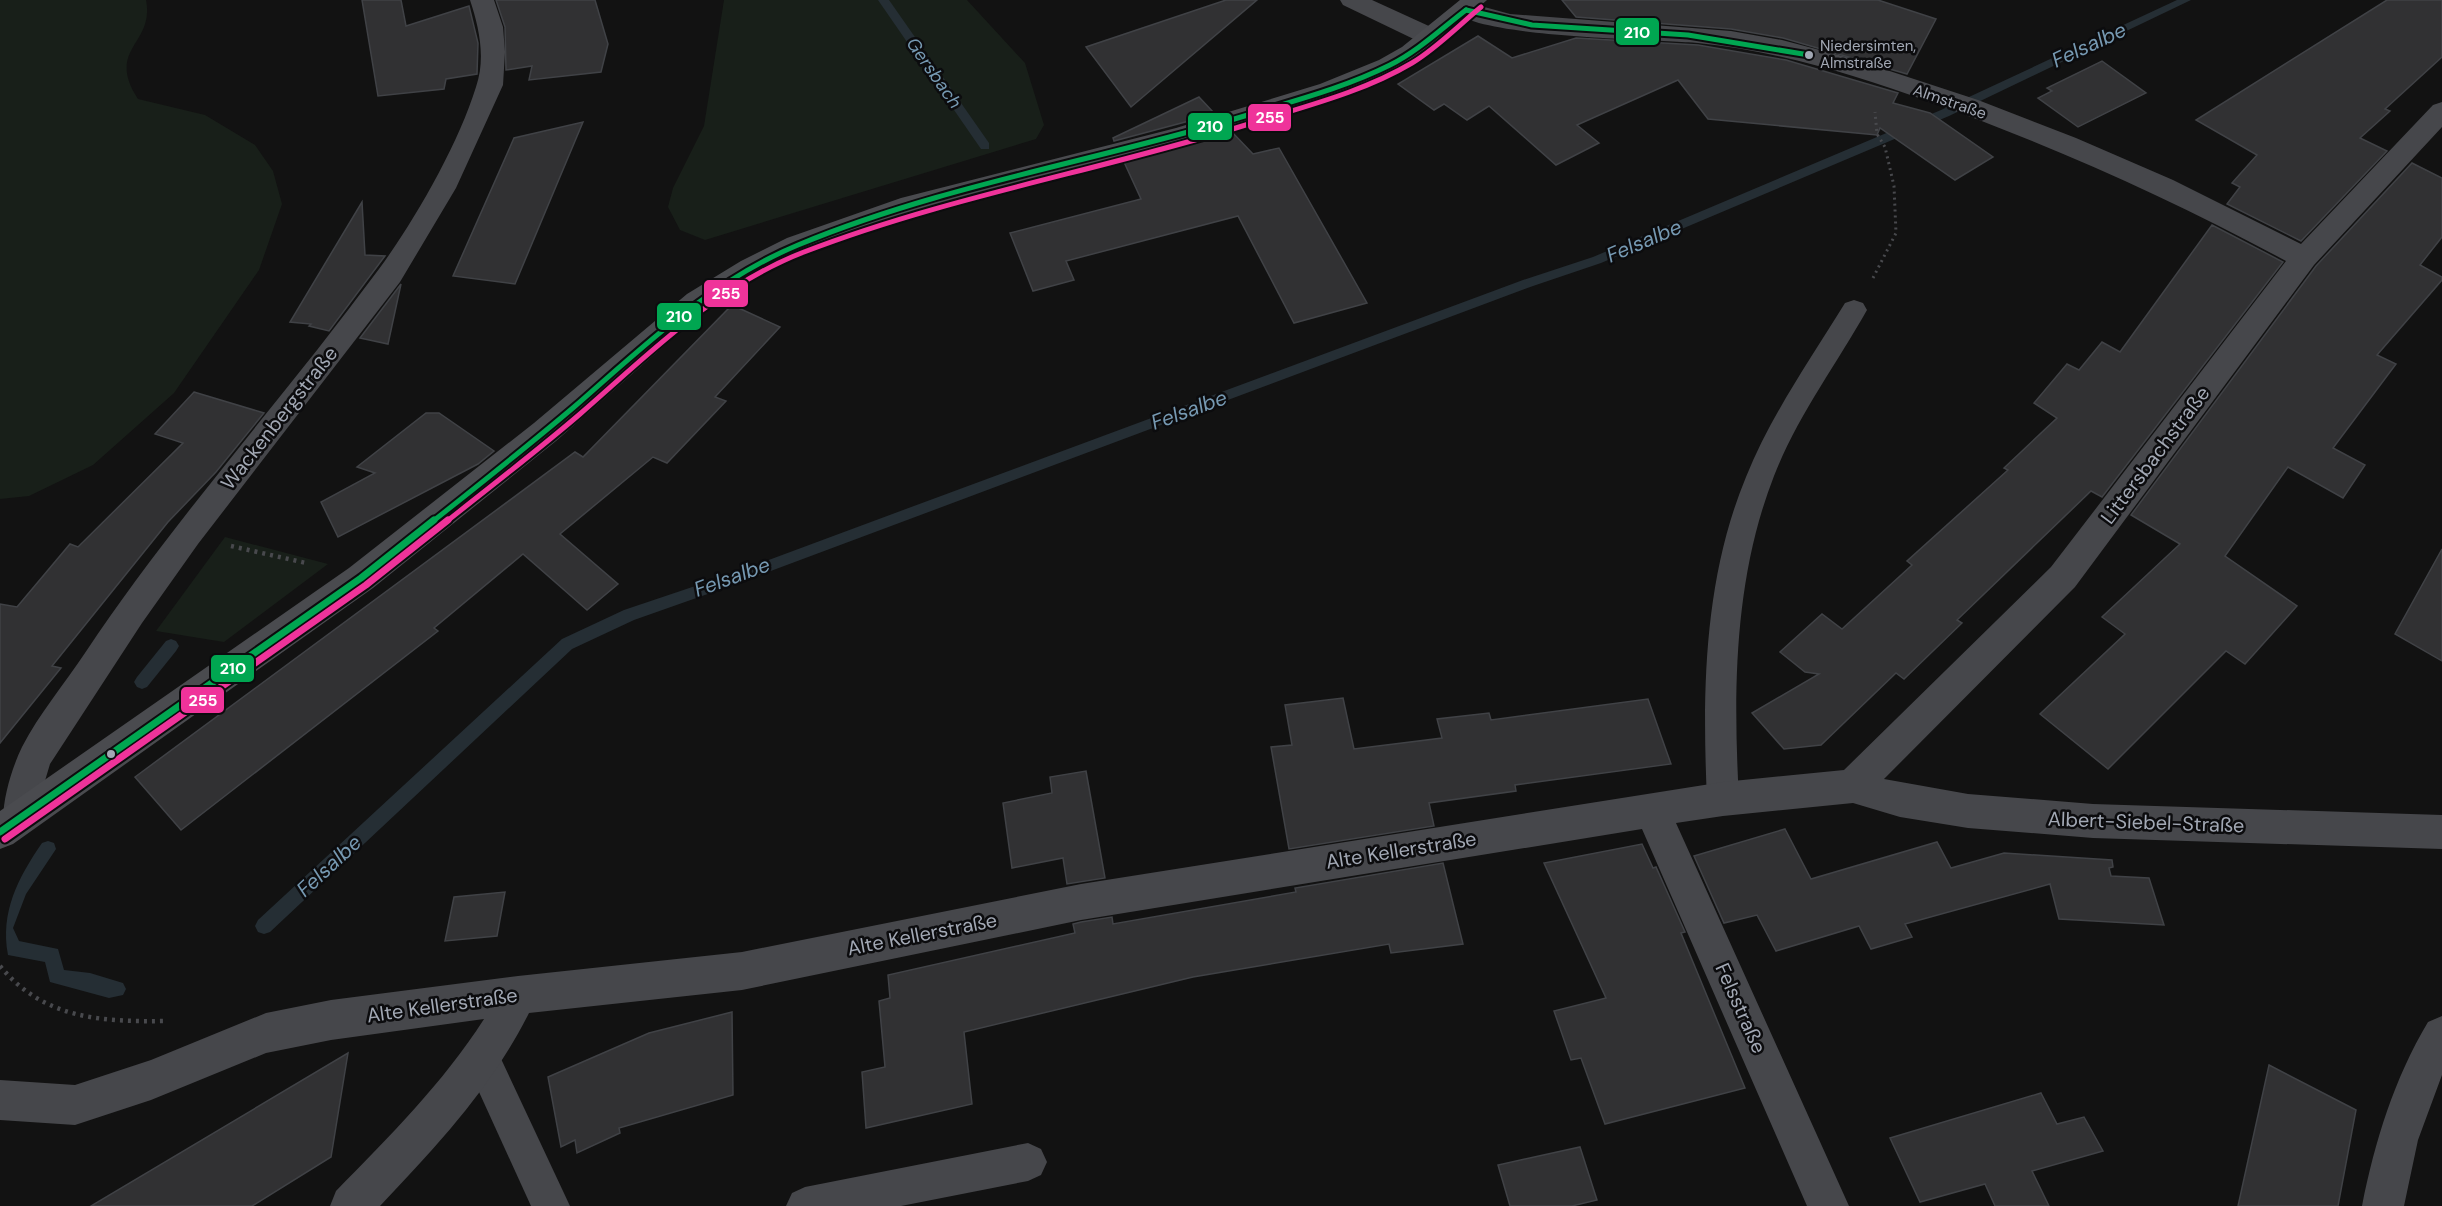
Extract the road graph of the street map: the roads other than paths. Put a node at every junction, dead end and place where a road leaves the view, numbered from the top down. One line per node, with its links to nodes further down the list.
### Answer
1 (482, 0): 11 (street, Wackenbergstraße)
2 (1352, 0): 4 (street)
3 (1470, 5): 4 (main road); 6 (street, Almstraße)
4 (1433, 38): 11 (main road)
5 (2442, 111): 6 (street, Littersbachstraße)
6 (2304, 258): 8 (street, Littersbachstraße)
7 (1854, 310): 9 (lane)
8 (1854, 786): 9 (street, Alte Kellerstraße); 12 (street, Albert-Siebel-Straße)
9 (1723, 799): 10 (street, Alte Kellerstraße)
10 (1652, 811): 13 (street, Alte Kellerstraße); 21 (street, Felsstraße)
11 (9, 826)
12 (2442, 832)
13 (518, 995): 15 (street); 16 (street, Alte Kellerstraße)
14 (2442, 1036): 22 (street)
15 (482, 1059): 18 (street); 19 (lane)
16 (0, 1101)
17 (1028, 1162): 20 (lane)
18 (351, 1206)
19 (551, 1206)
20 (805, 1206)
21 (1828, 1206)
22 (2383, 1206)

